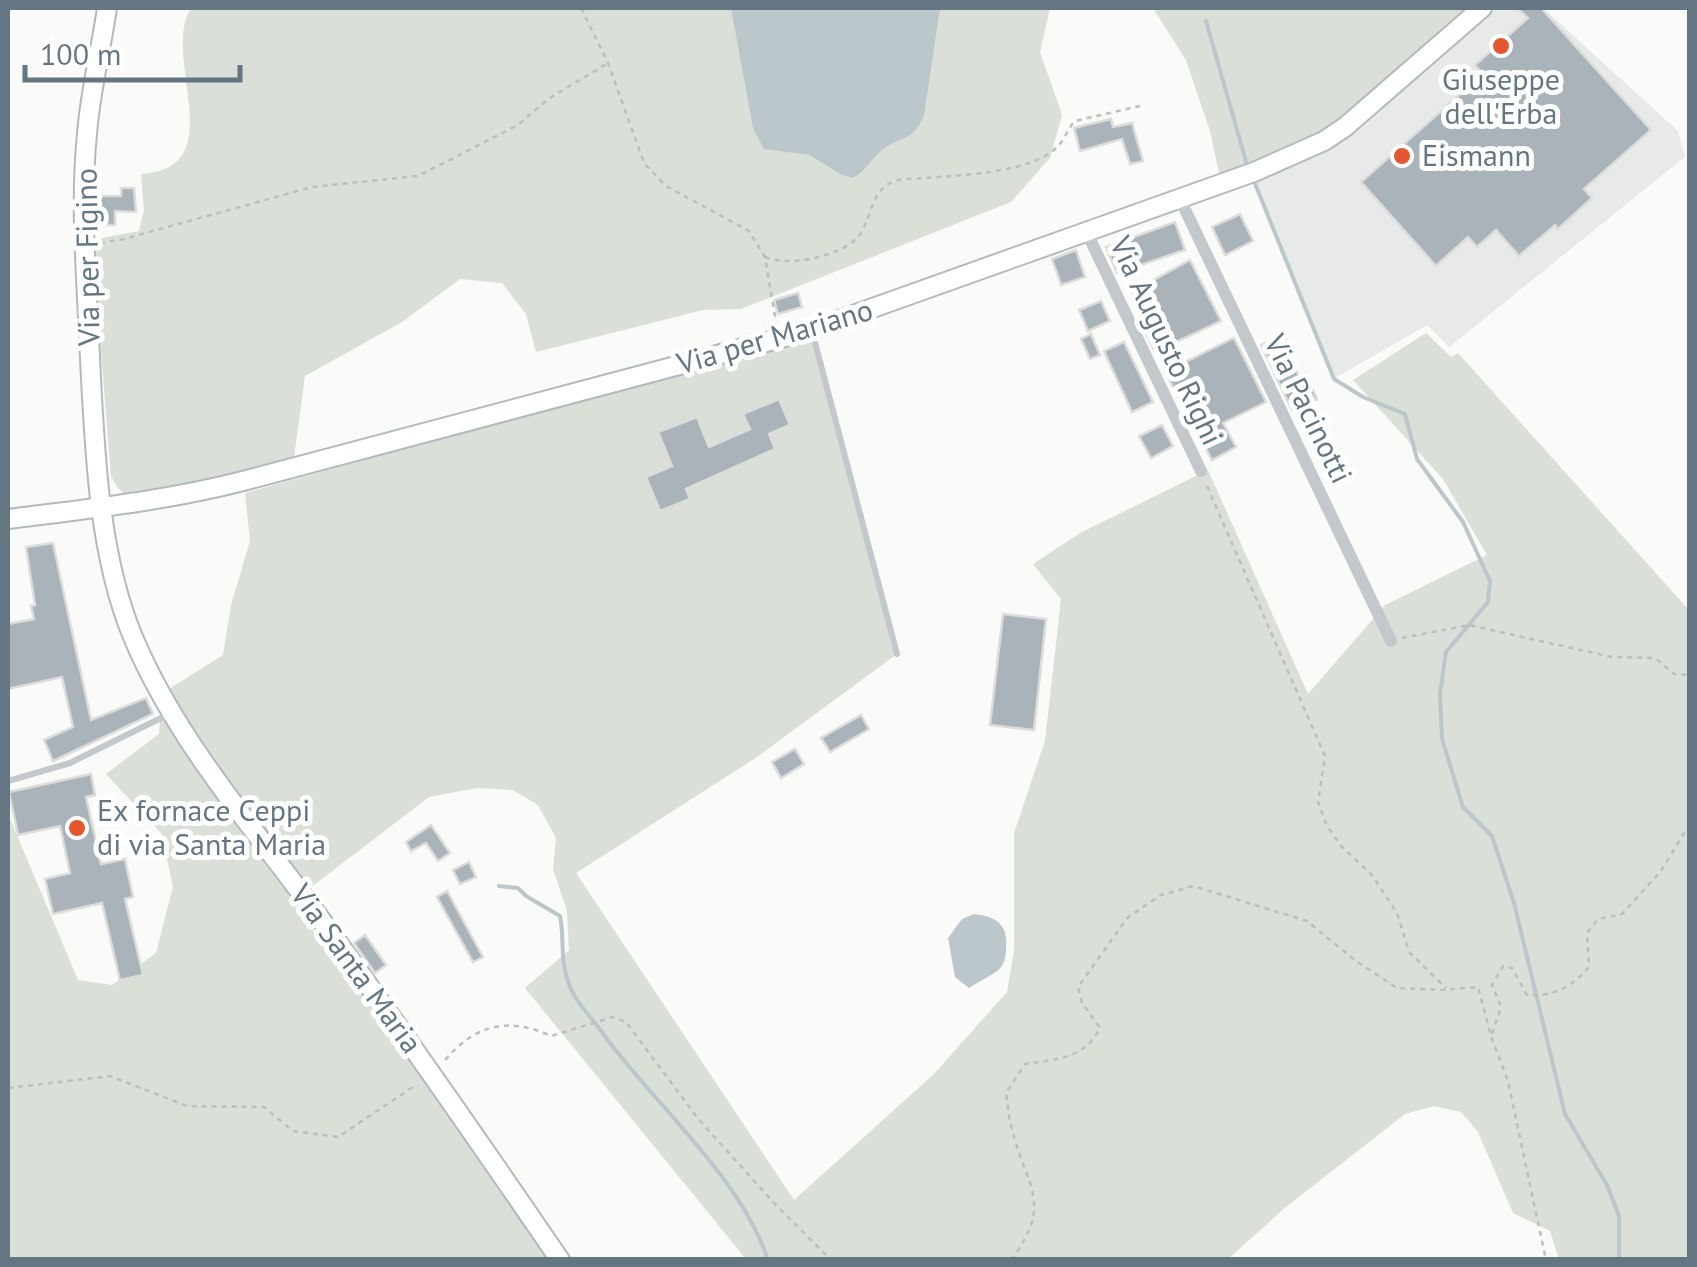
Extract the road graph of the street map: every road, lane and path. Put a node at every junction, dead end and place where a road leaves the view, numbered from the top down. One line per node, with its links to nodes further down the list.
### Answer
1 (107, 8): 8 (street, Via per Figino)
2 (581, 8): 4 (path)
3 (1482, 8): 6 (street, Via per Mariano)
4 (608, 63): 8 (path); 9 (path)
5 (1140, 106): 9 (path)
6 (1180, 199): 7 (street, Via per Mariano); 15 (street, Via Pacinotti)
7 (1087, 233): 10 (street, Via per Mariano); 12 (street, Via Augusto Righi)
8 (84, 245): 13 (street, Via per Figino)
9 (764, 258): 11 (path)
10 (812, 330): 11 (street, Via per Mariano); 16 (lane)
11 (779, 338): 13 (street, Via per Mariano)
12 (1200, 471): 21 (path)
13 (102, 508): 14 (street, Via per Mariano); 18 (street, Via Santa Maria)
14 (8, 519)
15 (1391, 641): 17 (path)
16 (897, 654)
17 (1690, 675)
18 (173, 712): 19 (lane); 23 (street, Via Santa Maria)
19 (8, 781)
20 (1690, 823): 22 (path)
21 (1447, 989): 22 (path); 27 (path)
22 (1491, 1036): 28 (path)
23 (432, 1075): 24 (path); 25 (street, Via Santa Maria); 26 (path)
24 (8, 1088)
25 (560, 1260)
26 (831, 1260)
27 (1012, 1260)
28 (1546, 1260)

